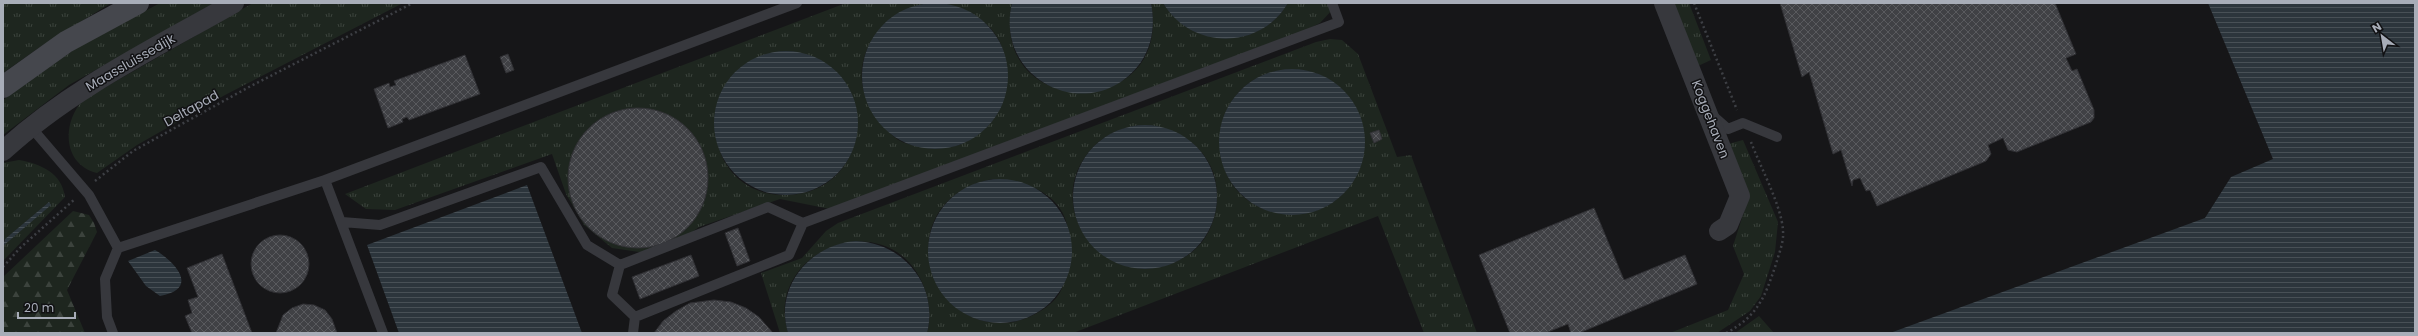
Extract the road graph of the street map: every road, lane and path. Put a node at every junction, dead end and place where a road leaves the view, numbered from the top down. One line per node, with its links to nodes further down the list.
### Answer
1 (138, 3): 8 (street)
2 (234, 3): 11 (street, Maassluissedijk)
3 (413, 3): 15 (path, Deltapad)
4 (797, 3): 14 (lane)
5 (1332, 3): 17 (lane)
6 (1664, 3): 9 (street, Koggehaven)
7 (1694, 3): 10 (path)
8 (3, 87)
9 (1709, 113): 10 (lane); 18 (street, Koggehaven)
10 (1743, 123): 12 (lane); 26 (path)
11 (30, 126): 13 (street, Maassluissedijk); 15 (lane)
12 (1777, 137)
13 (3, 151)
14 (325, 180): 16 (lane); 19 (lane)
15 (87, 192): 19 (lane); 21 (path, Deltapad)
16 (342, 222): 20 (lane); 24 (lane)
17 (803, 224): 20 (lane); 22 (lane)
18 (1719, 231)
19 (118, 248): 23 (lane)
20 (620, 265): 22 (lane)
21 (3, 267)
22 (635, 317): 25 (lane)
23 (113, 333)
24 (383, 333)
25 (633, 333)
26 (1726, 333)

